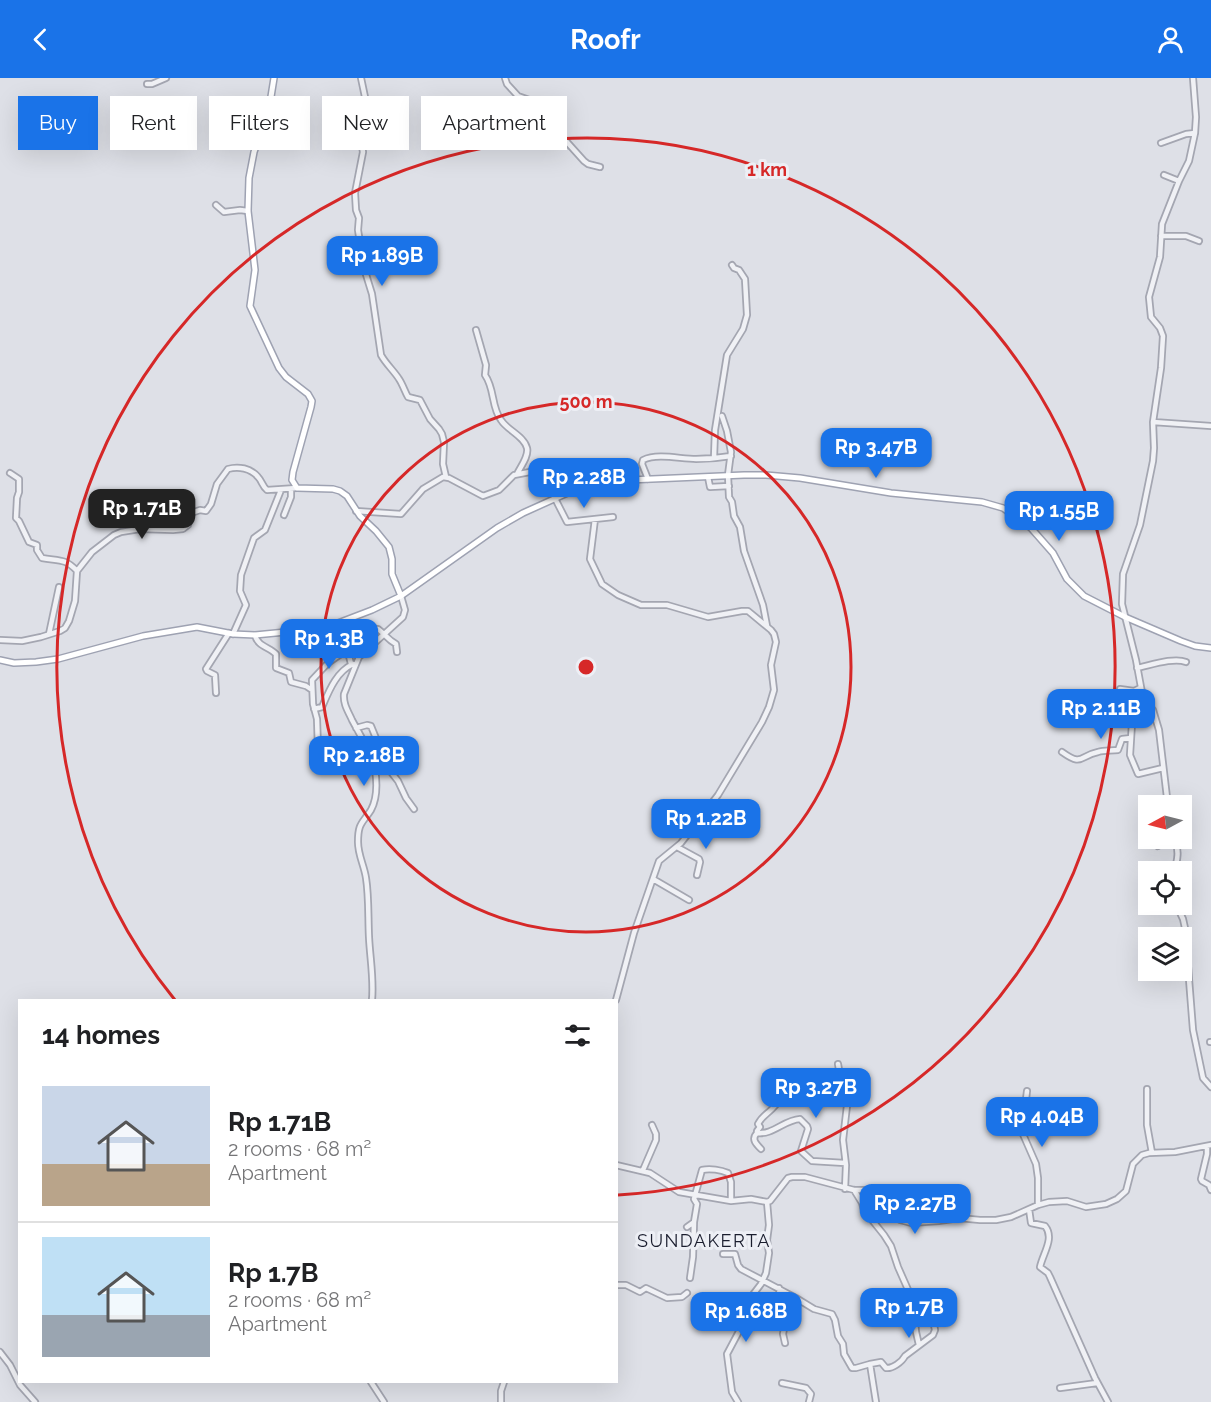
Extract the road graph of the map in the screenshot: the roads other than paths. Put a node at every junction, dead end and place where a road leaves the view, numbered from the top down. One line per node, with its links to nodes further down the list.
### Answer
1 (166, 78): 6 (street)
2 (273, 78): 13 (main road)
3 (361, 78): 26 (street)
4 (506, 78): 9 (street)
5 (1193, 78): 7 (street)
6 (147, 84)
7 (1195, 134): 8 (street); 11 (street)
8 (1161, 143)
9 (600, 167)
10 (1164, 175): 11 (street)
11 (1179, 181): 14 (street)
12 (216, 205): 13 (street)
13 (248, 211): 30 (main road)
14 (1161, 236): 15 (street); 19 (street)
15 (1199, 241)
16 (732, 265): 22 (street)
17 (477, 330): 24 (street)
18 (722, 416): 21 (street)
19 (1153, 422): 20 (street); 40 (street)
20 (1211, 426)
21 (731, 456): 22 (street); 25 (street)
22 (714, 458): 28 (street)
23 (10, 473): 37 (street)
24 (517, 474): 26 (street); 32 (street)
25 (728, 475): 27 (main road); 29 (street); 40 (main road)
26 (446, 477): 33 (street)
27 (708, 477): 28 (main road); 29 (street)
28 (648, 479): 32 (main road)
29 (729, 486): 41 (street)
30 (294, 488): 31 (street); 33 (main road); 34 (street)
31 (282, 490): 37 (street); 44 (street)
32 (556, 498): 36 (street); 39 (main road)
33 (356, 511): 39 (main road)
34 (284, 515)
35 (613, 517): 36 (street)
36 (596, 519): 41 (street)
37 (77, 571): 43 (street)
38 (59, 587): 43 (street)
39 (401, 596): 45 (street); 46 (main road)
40 (1125, 617): 48 (main road); 53 (street)
41 (767, 626): 67 (street)
42 (365, 630): 45 (street)
43 (49, 634): 47 (street)
44 (231, 634): 46 (main road); 50 (main road); 57 (street)
45 (384, 634): 49 (street); 52 (street)
46 (255, 635): 55 (street)
47 (0, 640)
48 (1211, 648)
49 (396, 652)
50 (0, 660)
51 (1186, 662): 53 (street)
52 (353, 664): 55 (street); 58 (street); 60 (street)
53 (1137, 668): 54 (street)
54 (1140, 688): 56 (street); 64 (street)
55 (312, 690): 58 (street)
56 (1134, 691): 59 (street); 61 (street)
57 (216, 693)
58 (315, 709): 62 (street)
59 (1119, 711)
60 (356, 728): 66 (street); 72 (street)
61 (1131, 738): 63 (street); 64 (street)
62 (318, 748)
63 (1062, 752)
64 (1163, 768): 65 (street)
65 (1167, 795)
66 (414, 809)
67 (677, 847): 68 (street); 69 (street)
68 (697, 874)
69 (653, 879): 70 (street); 73 (street)
70 (689, 900)
71 (1180, 915): 77 (street)
72 (372, 999)
73 (616, 999)
74 (838, 1064): 76 (street)
75 (789, 1084): 82 (street)
76 (846, 1086): 79 (street); 86 (street)
77 (1211, 1087)
78 (1147, 1089): 85 (street)
79 (858, 1091)
80 (1027, 1091): 96 (street)
81 (652, 1125): 88 (street)
82 (757, 1133): 84 (street); 86 (street)
83 (1209, 1146): 85 (street); 89 (street)
84 (761, 1149)
85 (1152, 1153): 96 (street)
86 (845, 1163): 90 (street)
87 (618, 1165): 88 (street)
88 (643, 1170): 93 (street)
89 (1210, 1182): 92 (street)
90 (845, 1189): 91 (street); 95 (street)
91 (854, 1191): 97 (street); 108 (street)
92 (1211, 1191)
93 (695, 1195): 94 (street); 94 (street); 98 (street)
94 (731, 1201): 95 (street)
95 (767, 1202): 102 (street)
96 (1038, 1205): 97 (street)
97 (1029, 1209): 116 (street)
98 (694, 1222): 99 (street); 101 (street)
99 (687, 1227)
100 (723, 1254): 102 (street)
101 (690, 1278)
102 (763, 1280): 104 (street); 121 (street)
103 (618, 1285): 105 (street)
104 (779, 1288): 107 (street); 110 (street)
105 (687, 1293)
106 (928, 1294): 108 (street)
107 (784, 1343)
108 (919, 1345): 110 (street)
109 (0, 1352): 111 (street)
110 (870, 1364): 123 (street)
111 (18, 1381)
112 (19, 1383): 118 (street)
113 (372, 1383): 119 (street)
114 (504, 1383): 120 (street)
115 (782, 1383): 122 (street)
116 (1097, 1383): 117 (street); 124 (street)
117 (1060, 1389)
118 (35, 1402)
119 (384, 1402)
120 (501, 1402)
121 (738, 1402)
122 (809, 1402)
123 (876, 1402)
124 (1108, 1402)

